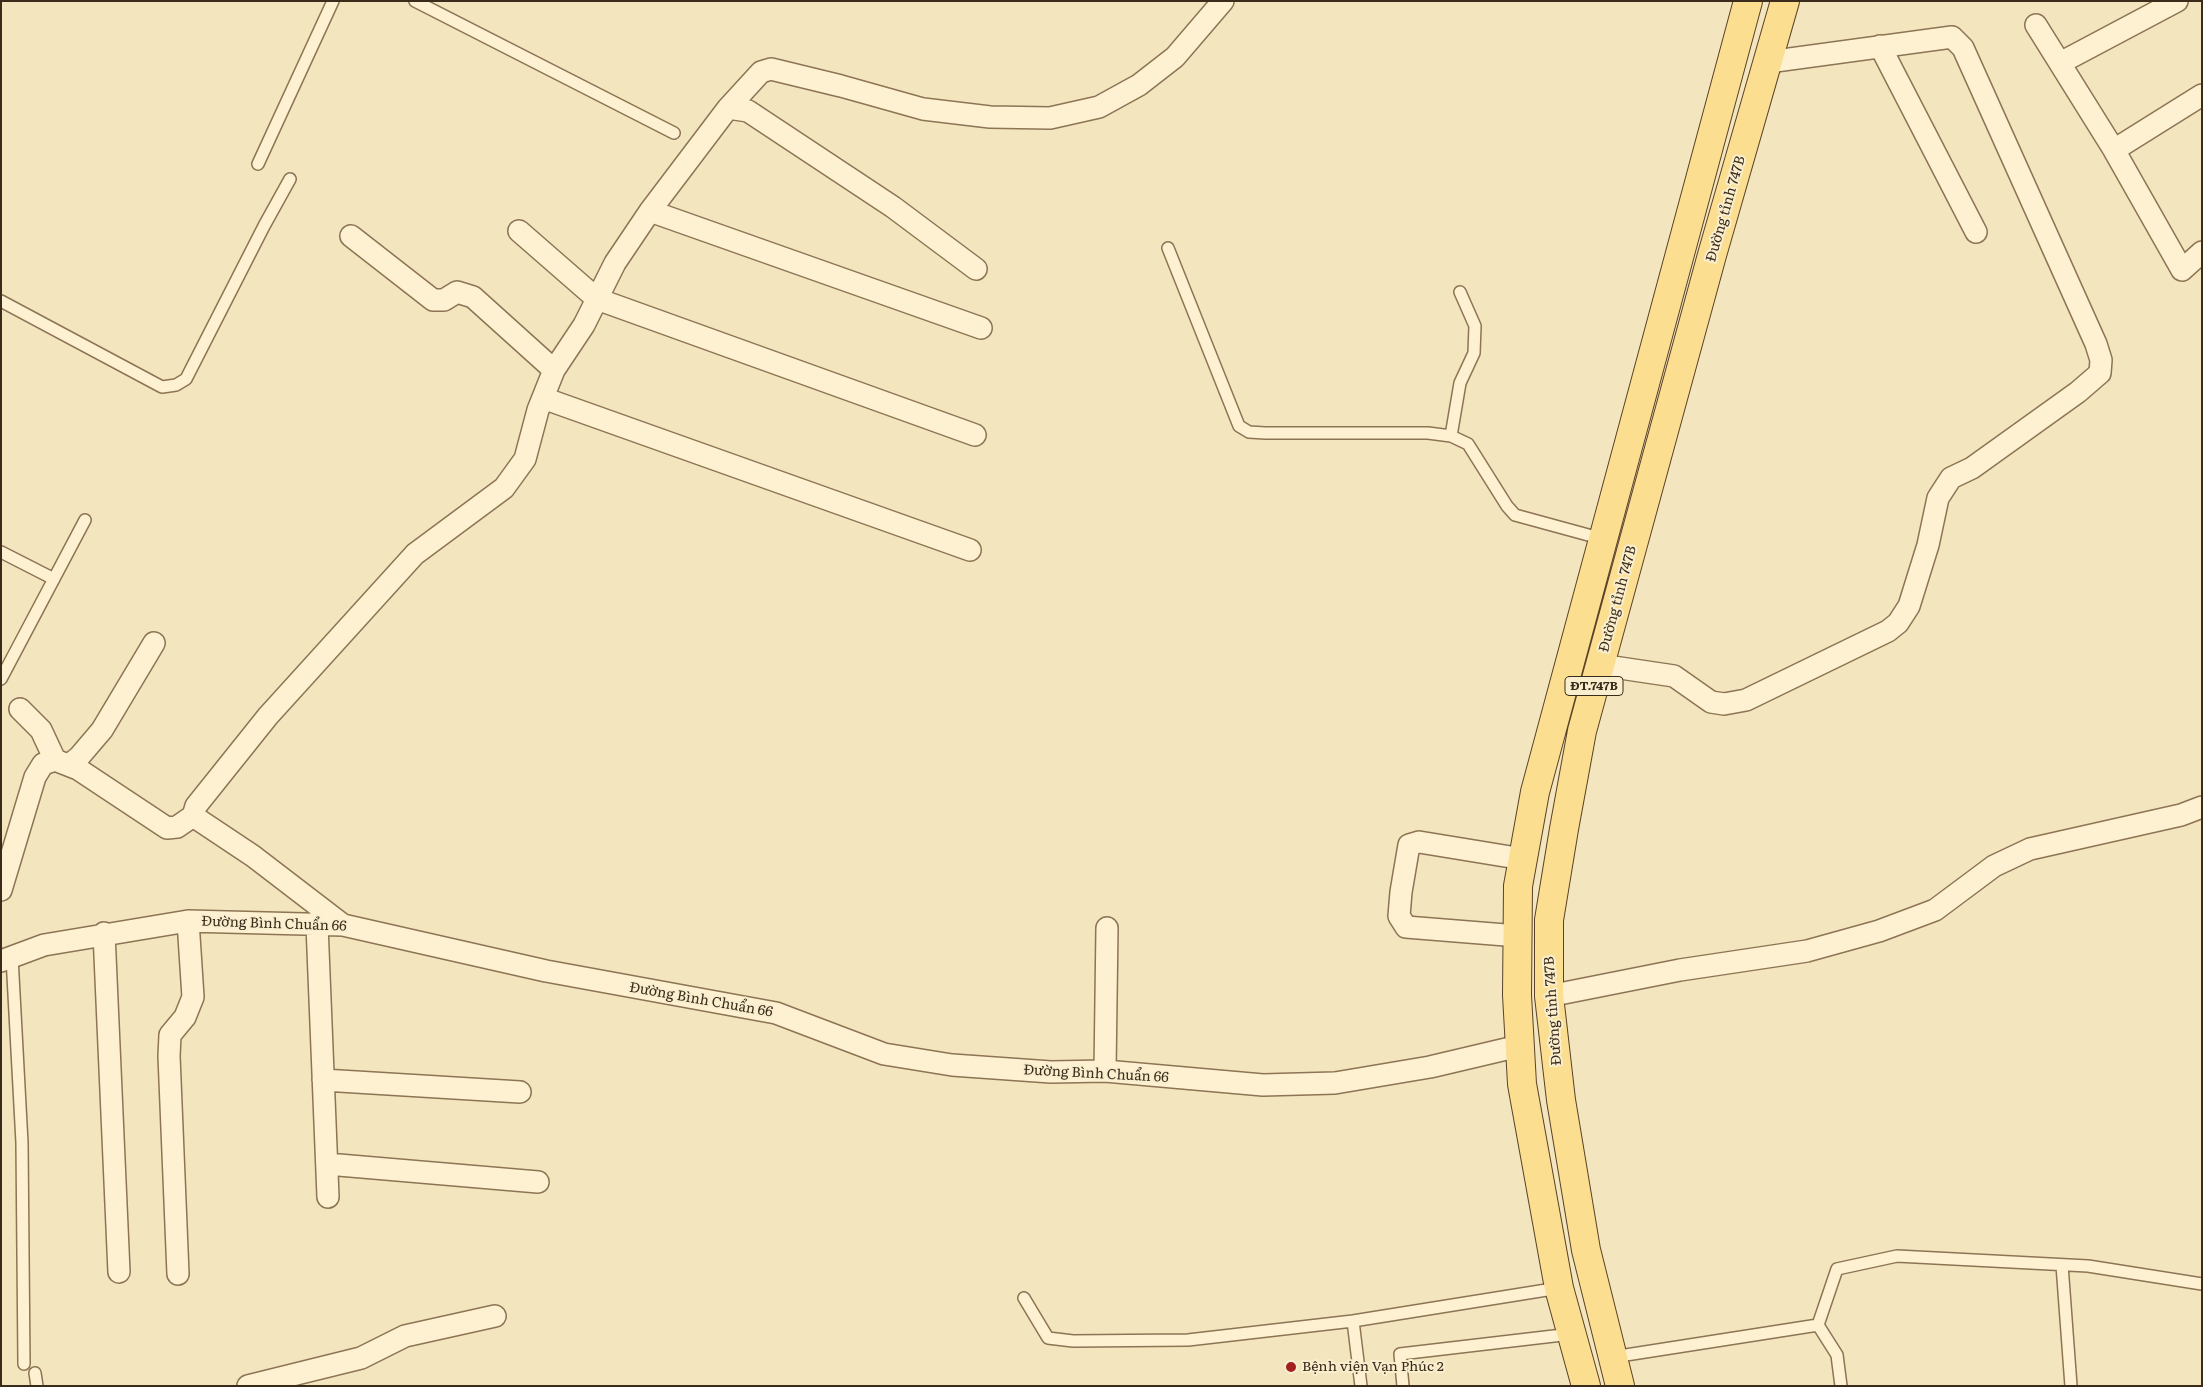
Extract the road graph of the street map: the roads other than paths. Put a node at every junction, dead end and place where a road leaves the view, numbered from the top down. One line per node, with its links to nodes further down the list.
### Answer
1 (333, 1): 15 (lane)
2 (414, 1): 13 (lane)
3 (1223, 1): 12 (street)
4 (1748, 1): 25 (main road, ĐT.747B)
5 (1785, 1): 9 (main road, Đường tỉnh 747B / ĐT.747B)
6 (2177, 1): 10 (street)
7 (2036, 25): 10 (street)
8 (1880, 46): 9 (street); 19 (street); 40 (street)
9 (1768, 62): 28 (main road, Đường tỉnh 747B / ĐT.747B)
10 (2060, 63): 14 (street)
11 (2202, 95): 14 (street)
12 (728, 108): 17 (street); 23 (street)
13 (674, 133)
14 (2114, 150): 22 (street)
15 (258, 164)
16 (290, 179): 27 (lane)
17 (650, 211): 26 (street); 29 (street)
18 (519, 231): 26 (street)
19 (1976, 232)
20 (351, 236): 30 (street)
21 (1168, 248): 33 (lane)
22 (2202, 252)
23 (976, 269)
24 (1460, 292): 33 (lane)
25 (1668, 295): 28 (main road); 35 (main road, ĐT.747B)
26 (597, 299): 30 (street); 32 (street)
27 (1, 301)
28 (1698, 305): 40 (main road, Đường tỉnh 747B / ĐT.747B)
29 (981, 328)
30 (554, 370): 31 (street)
31 (543, 398): 36 (street); 45 (street)
32 (975, 435)
33 (1451, 436): 35 (lane)
34 (85, 520): 38 (lane)
35 (1603, 539): 46 (main road, ĐT.747B)
36 (970, 550)
37 (1, 552): 38 (lane)
38 (54, 578): 41 (lane)
39 (154, 643): 43 (street)
40 (1600, 665): 55 (main road, Đường tỉnh 747B / ĐT.747B)
41 (1, 680)
42 (20, 708): 43 (street)
43 (62, 762): 45 (street); 47 (street)
44 (2202, 807): 55 (street)
45 (193, 816): 50 (street)
46 (1523, 859): 53 (main road, ĐT.747B); 53 (street)
47 (1, 890)
48 (188, 921): 49 (street, Đường Bình Chuẩn 66); 52 (street, Đường Bình Chuẩn 66); 65 (street)
49 (317, 925): 50 (street, Đường Bình Chuẩn 66); 58 (street)
50 (343, 925): 57 (street, Đường Bình Chuẩn 66)
51 (1107, 928): 57 (street)
52 (104, 933): 54 (street, Đường Bình Chuẩn 66); 64 (street)
53 (1518, 936): 56 (main road, ĐT.747B)
54 (7, 959): 74 (lane)
55 (1549, 996): 73 (main road, Đường tỉnh 747B / ĐT.747B)
56 (1519, 1046): 57 (street, Đường Bình Chuẩn 66); 67 (main road, ĐT.747B)
57 (1105, 1072)
58 (323, 1080): 59 (street); 60 (street)
59 (520, 1092)
60 (326, 1164): 61 (street); 62 (street)
61 (538, 1182)
62 (328, 1197)
63 (2062, 1264): 66 (lane); 71 (lane); 83 (lane)
64 (118, 1272)
65 (178, 1274)
66 (2202, 1284)
67 (1559, 1288): 70 (lane); 72 (main road, ĐT.747B)
68 (1024, 1298): 70 (lane)
69 (495, 1316): 77 (street)
70 (1353, 1322): 78 (lane)
71 (1818, 1325): 73 (lane); 82 (lane)
72 (1572, 1334): 79 (lane); 80 (main road, ĐT.747B)
73 (1613, 1357): 81 (main road, Đường tỉnh 747B / ĐT.747B)
74 (24, 1364)
75 (34, 1374): 76 (lane)
76 (37, 1386)
77 (248, 1386)
78 (1361, 1386)
79 (1403, 1386)
80 (1586, 1386)
81 (1620, 1386)
82 (1841, 1386)
83 (2071, 1386)

